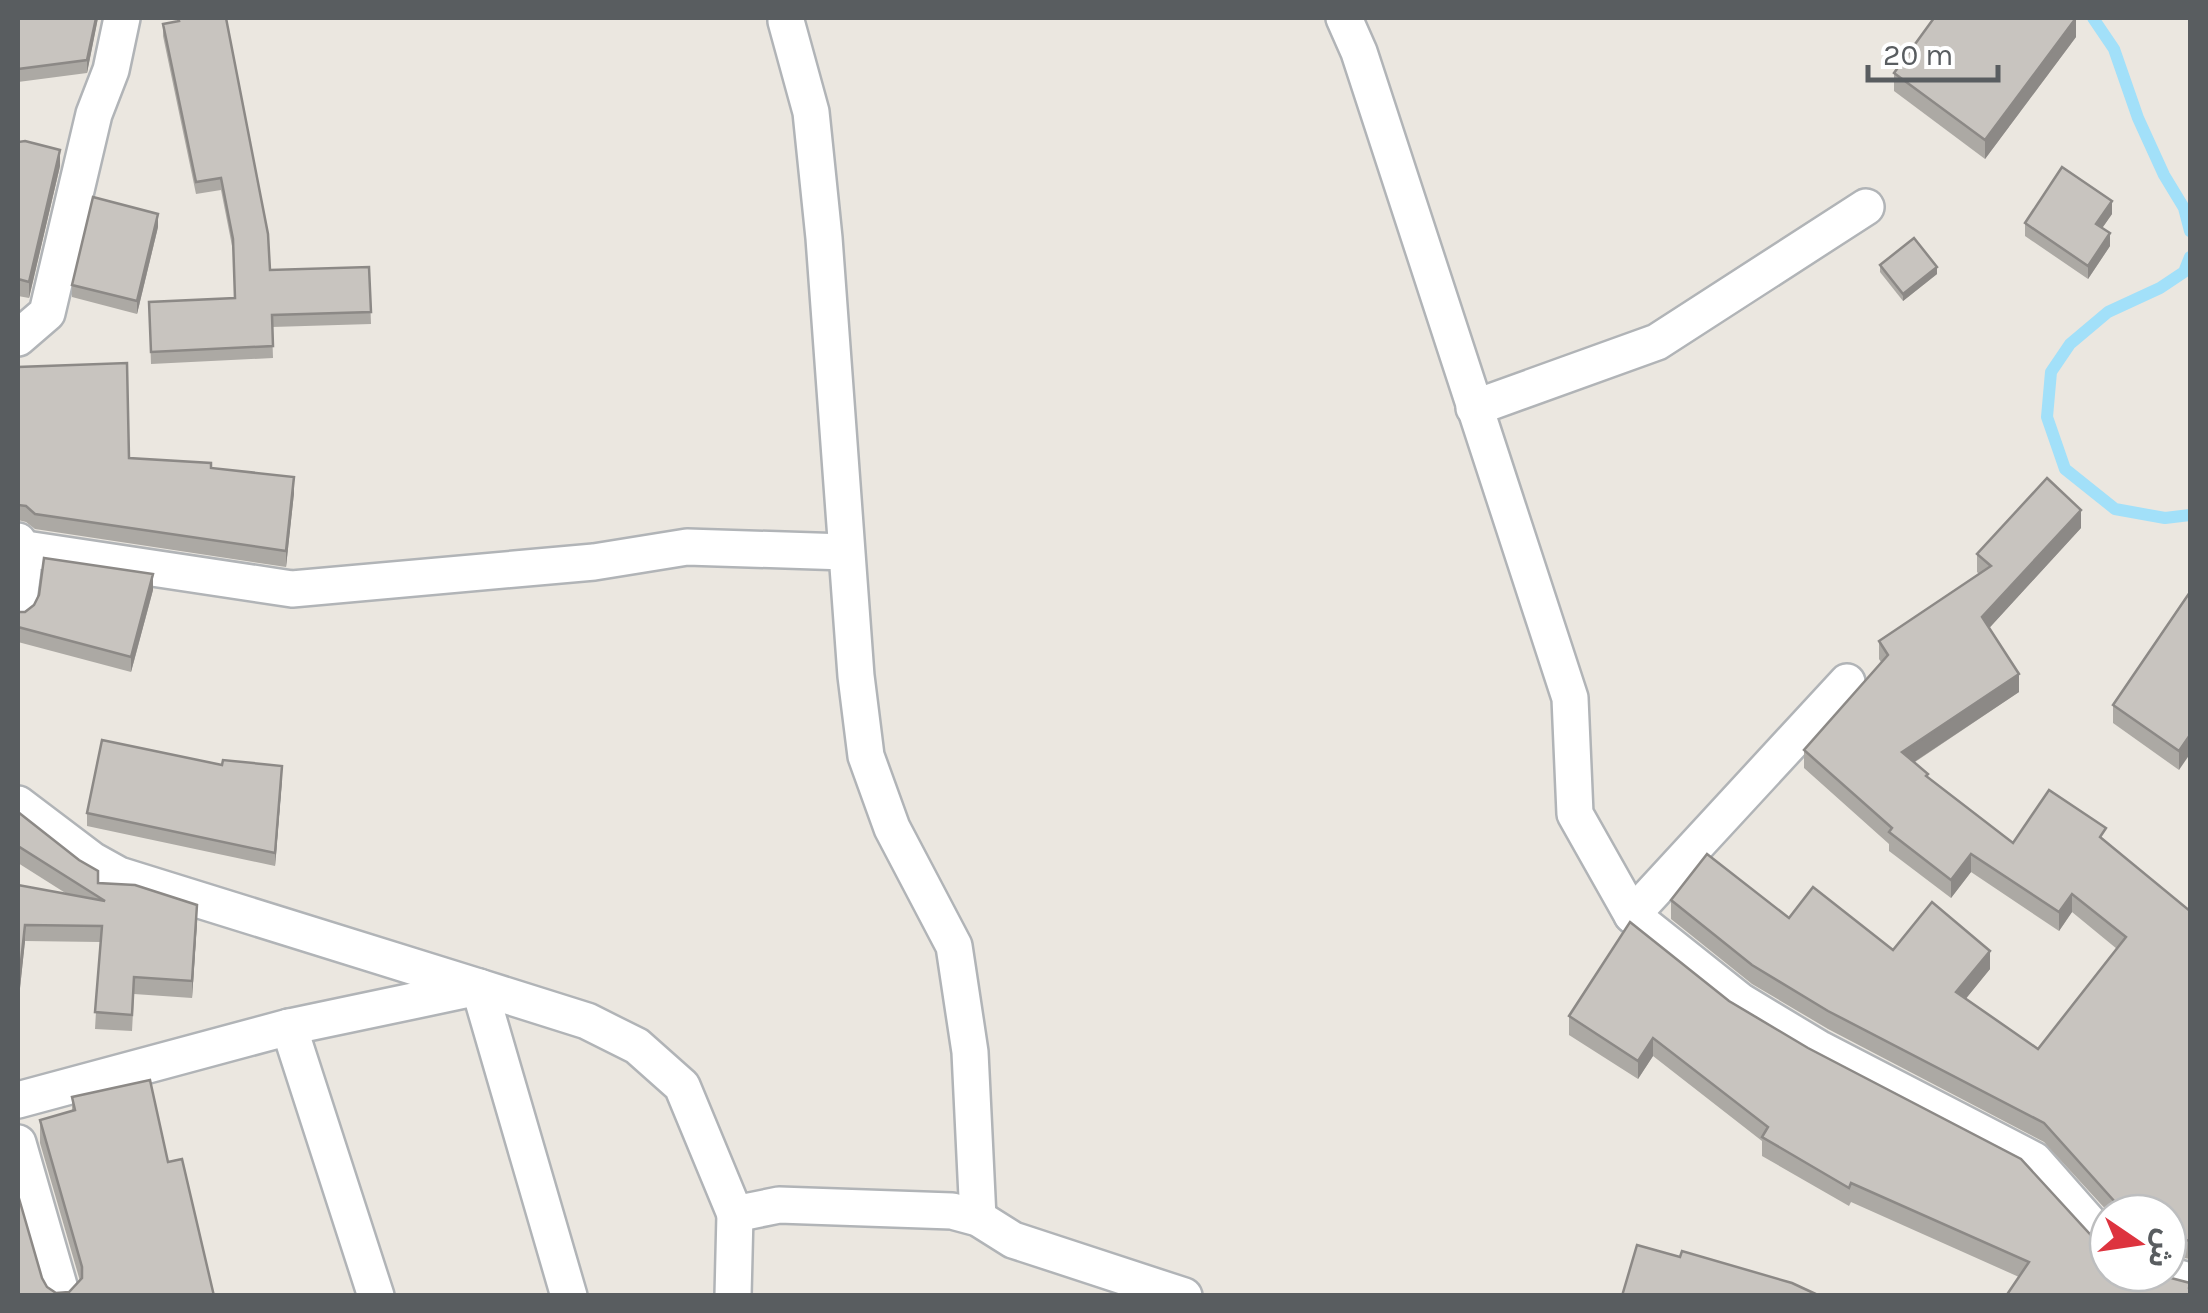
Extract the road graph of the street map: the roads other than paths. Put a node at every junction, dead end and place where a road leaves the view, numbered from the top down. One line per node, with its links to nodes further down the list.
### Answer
1 (122, 18): 5 (street)
2 (1344, 18): 6 (street)
3 (786, 21): 7 (street)
4 (1866, 208): 6 (street)
5 (18, 338)
6 (1474, 408): 12 (street)
7 (846, 552): 8 (street); 18 (street)
8 (19, 557): 9 (street)
9 (18, 607)
10 (1846, 682): 12 (street)
11 (18, 804): 13 (street)
12 (1632, 915): 19 (street)
13 (479, 987): 14 (street); 17 (street); 22 (street)
14 (289, 1028): 15 (street); 21 (street)
15 (18, 1100)
16 (18, 1143): 20 (street)
17 (734, 1214): 18 (street); 23 (street)
18 (978, 1218): 24 (street)
19 (2088, 1221)
20 (62, 1296)
21 (376, 1296)
22 (569, 1296)
23 (732, 1296)
24 (1184, 1296)

